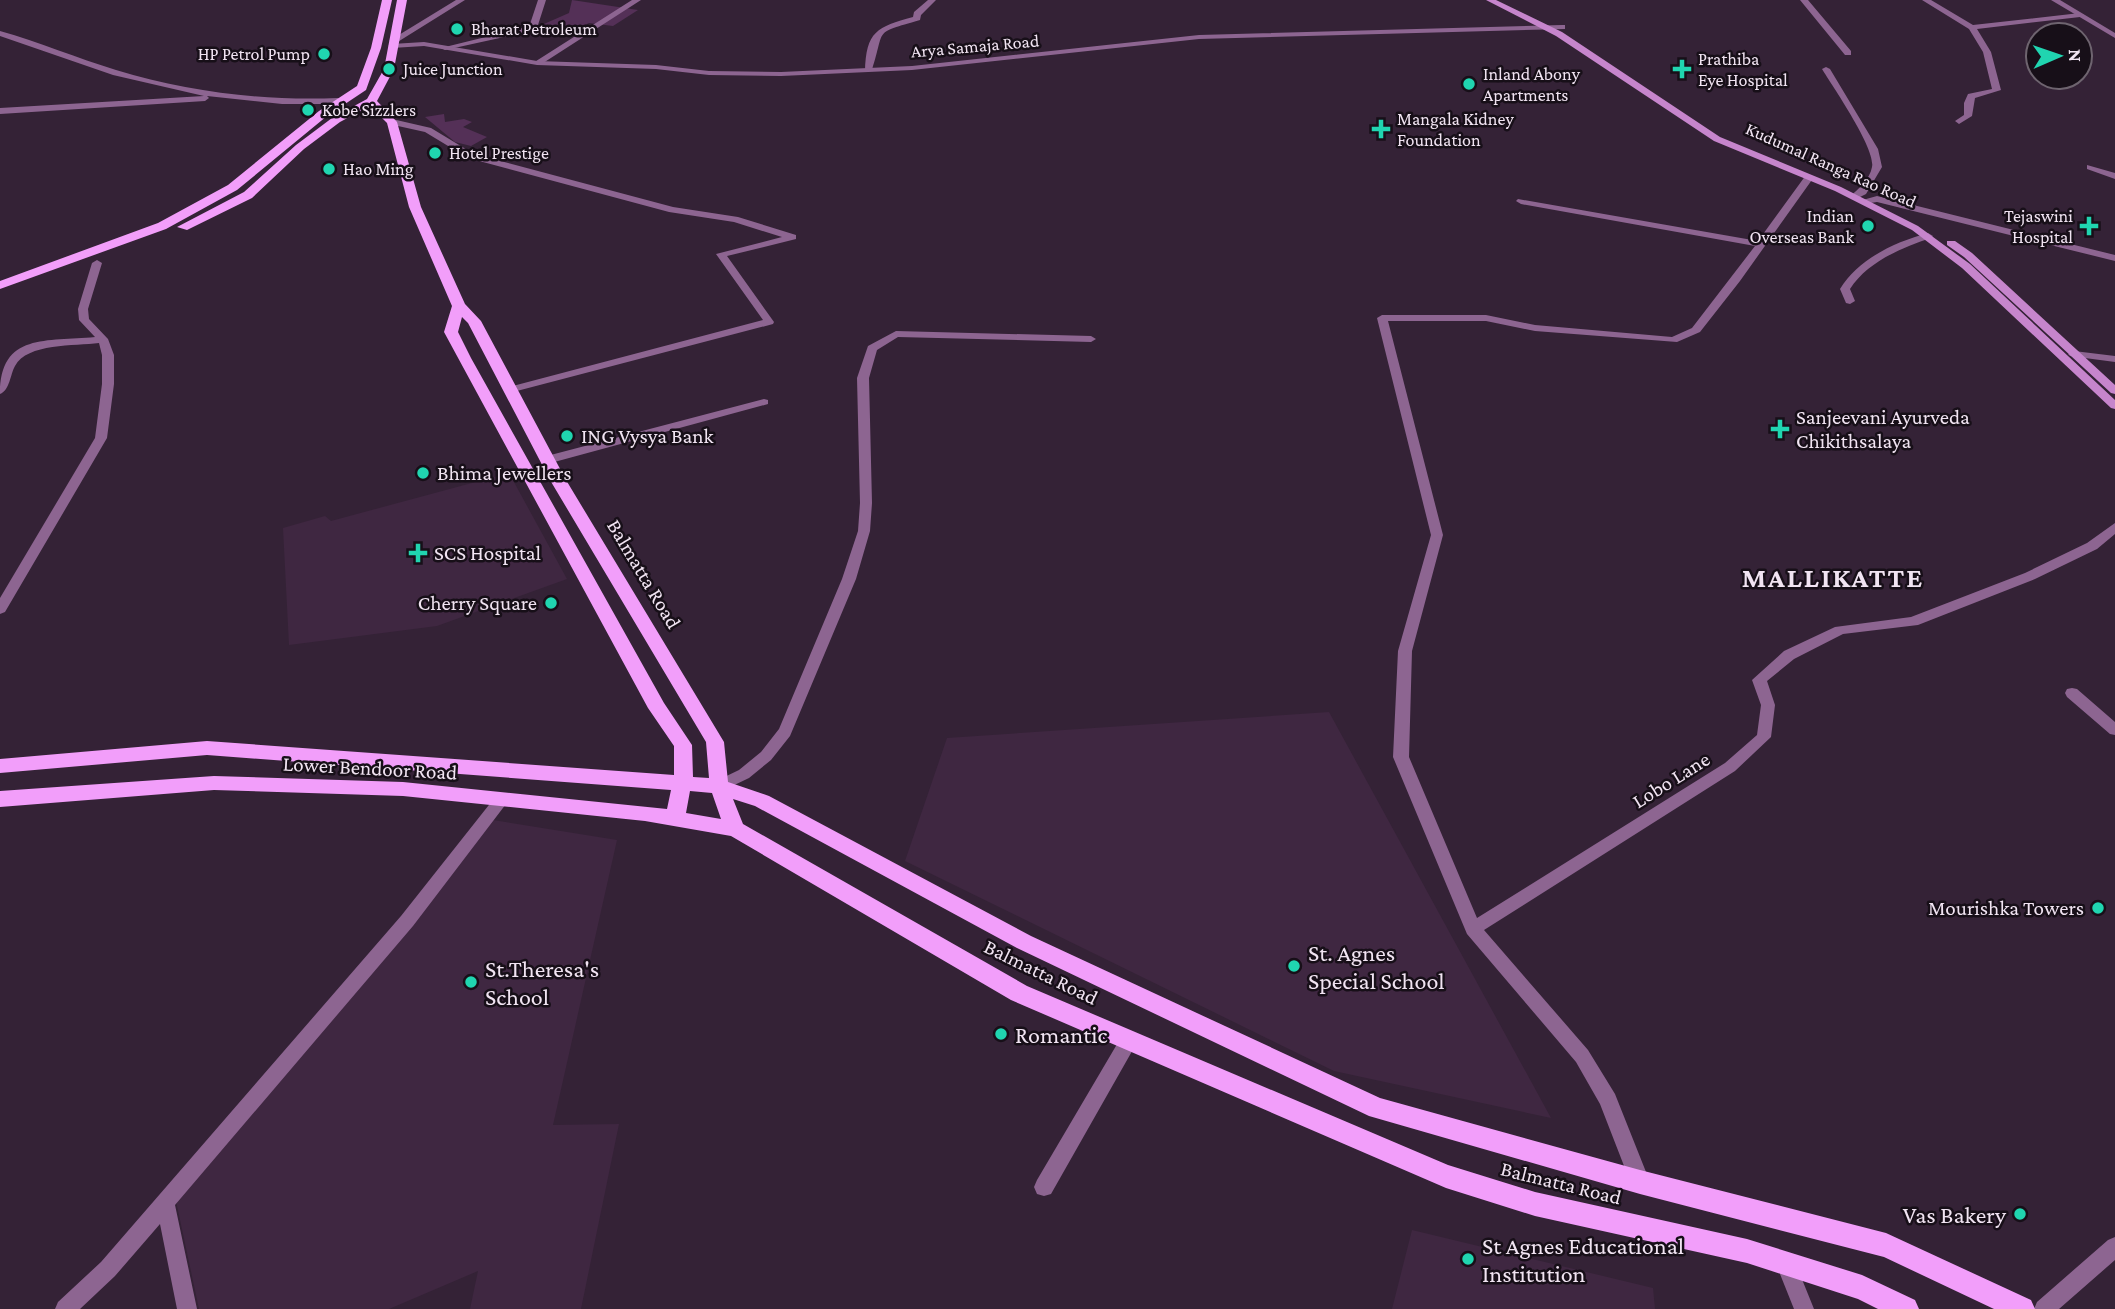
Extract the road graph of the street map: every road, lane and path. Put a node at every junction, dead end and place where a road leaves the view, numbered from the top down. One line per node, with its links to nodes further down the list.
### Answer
1 (387, 0): 26 (main road)
2 (402, 0): 18 (main road)
3 (461, 0): 18 (street)
4 (542, 0): 19 (street)
5 (637, 0): 21 (street)
6 (932, 0): 23 (street)
7 (1490, 0): 13 (main road)
8 (1511, 0): 14 (main road, Kudumal Ranga Rao Road)
9 (1804, 0): 20 (street)
10 (1926, 0): 15 (street)
11 (2055, 0): 12 (street)
12 (2080, 15): 15 (street); 17 (street)
13 (1546, 27): 14 (street, Arya Samaja Road); 23 (street, Arya Samaja Road); 32 (main road)
14 (1562, 27): 33 (main road, Kudumal Ranga Rao Road)
15 (1972, 27): 28 (street)
16 (0, 33): 24 (street)
17 (2115, 36)
18 (393, 44): 19 (street, Arya Samaja Road); 25 (main road)
19 (445, 48): 21 (street, Arya Samaja Road)
20 (1848, 53)
21 (537, 63): 23 (street, Arya Samaja Road)
22 (1826, 69): 33 (street)
23 (868, 70)
24 (221, 96): 26 (street); 27 (street)
25 (371, 101): 26 (main road); 29 (main road, Balmatta Road); 39 (main road)
26 (335, 103): 40 (main road)
27 (0, 111)
28 (1959, 121)
29 (392, 122): 43 (main road, Balmatta Road); 48 (street)
30 (2090, 167): 31 (street)
31 (2115, 176)
32 (1809, 177): 33 (main road); 37 (street)
33 (1860, 197): 34 (street); 36 (main road)
34 (1877, 199): 38 (street); 46 (main road, Kudumal Ranga Rao Road)
35 (1521, 201): 37 (street)
36 (1927, 236): 42 (street); 52 (main road)
37 (1760, 244): 65 (street)
38 (2115, 258)
39 (97, 263): 41 (main road); 44 (street)
40 (0, 285)
41 (0, 296)
42 (1850, 301)
43 (459, 306): 48 (main road, Balmatta Road); 59 (main road)
44 (103, 339): 49 (street); 55 (street)
45 (1091, 339): 60 (street)
46 (2074, 354): 47 (street); 50 (main road, Kudumal Ranga Rao Road)
47 (2115, 359)
48 (509, 390): 53 (main road, Balmatta Road)
49 (0, 391)
50 (2115, 391)
51 (764, 402): 53 (street)
52 (2115, 407)
53 (547, 460): 60 (main road, Balmatta Road)
54 (2115, 527): 65 (street, Lobo Lane)
55 (0, 609)
56 (2072, 693): 57 (street)
57 (2115, 730)
58 (0, 766): 59 (main road)
59 (681, 783): 60 (main road); 63 (main road)
60 (719, 786): 64 (main road, Balmatta Road); 67 (main road)
61 (0, 799): 62 (main road, Lower Bendoor Road)
62 (501, 800): 63 (main road, Lower Bendoor Road); 69 (street)
63 (675, 819): 64 (main road, Lower Bendoor Road)
64 (735, 829): 66 (main road, Balmatta Road)
65 (1473, 929): 67 (street)
66 (1129, 1040): 68 (street); 71 (main road, Balmatta Road)
67 (1640, 1182): 76 (main road)
68 (1044, 1187)
69 (165, 1202): 72 (street); 73 (street)
70 (2115, 1247): 77 (street)
71 (1786, 1264): 74 (street); 75 (main road, Balmatta Road)
72 (65, 1309)
73 (187, 1309)
74 (1804, 1309)
75 (1906, 1309)
76 (2022, 1309)
77 (2044, 1309)

